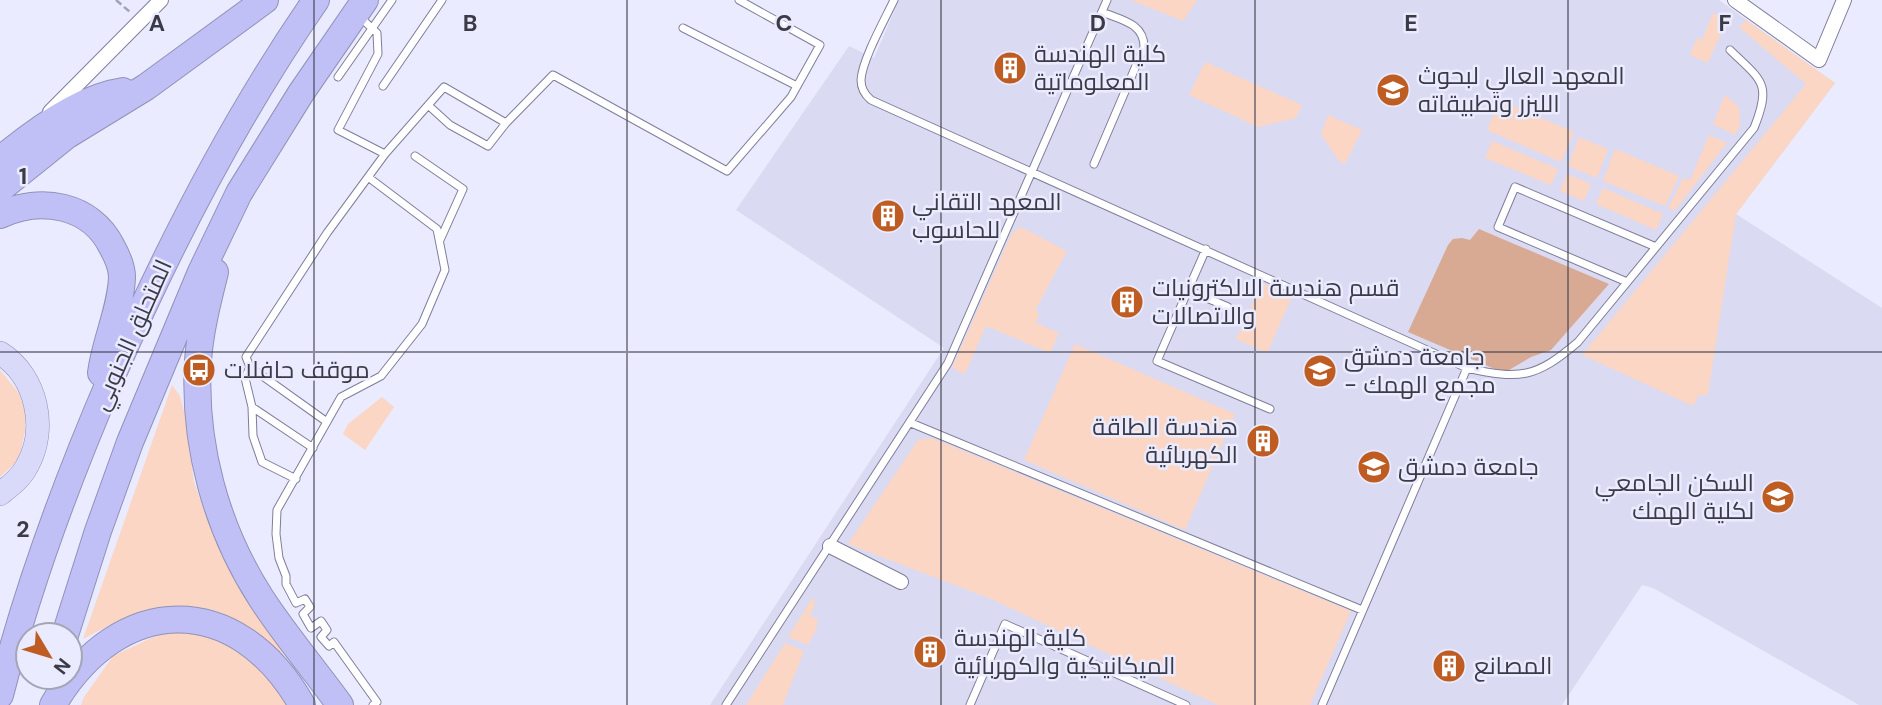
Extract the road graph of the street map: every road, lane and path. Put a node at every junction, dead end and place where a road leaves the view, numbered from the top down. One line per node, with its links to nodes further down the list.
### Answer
1 (116, 0): 14 (path)
2 (161, 0): 14 (street)
3 (265, 0): 20 (highway)
4 (316, 0): 41 (highway, المتحلق الجنوبي)
5 (392, 0): 13 (lane)
6 (442, 0): 18 (lane)
7 (739, 0): 19 (lane)
8 (894, 0): 27 (lane)
9 (1107, 0): 12 (lane)
10 (1735, 0): 11 (street)
11 (1844, 0)
12 (1102, 12): 26 (lane); 27 (lane)
13 (365, 14): 17 (lane); 24 (lane); 30 (highway, المتحلق الجنوبي)
14 (141, 21): 23 (street)
15 (683, 27): 19 (lane)
16 (1730, 50): 33 (lane)
17 (338, 77)
18 (383, 86)
19 (797, 86): 22 (lane)
20 (146, 88): 23 (highway); 29 (highway)
21 (428, 106): 22 (lane); 22 (lane); 24 (lane)
22 (506, 123)
23 (8, 153)
24 (385, 154): 28 (lane)
25 (415, 156): 32 (lane)
26 (1094, 164)
27 (1031, 170): 34 (lane); 45 (lane)
28 (368, 177): 32 (lane); 39 (lane)
29 (0, 189)
30 (239, 193): 52 (highway, المتحلق الجنوبي); 56 (highway)
31 (0, 215): 41 (highway)
32 (439, 241): 44 (lane)
33 (1656, 247): 35 (lane); 35 (lane)
34 (1206, 249): 36 (lane); 40 (lane)
35 (1627, 282): 40 (lane)
36 (1188, 290): 37 (lane); 43 (lane)
37 (1228, 307)
38 (0, 353): 48 (main road)
39 (250, 367): 42 (lane); 44 (lane)
40 (1467, 368): 51 (lane)
41 (98, 407): 53 (highway, المتحلق الجنوبي)
42 (252, 407): 46 (lane); 47 (lane)
43 (1270, 409)
44 (327, 422): 46 (lane)
45 (911, 423): 49 (lane); 51 (lane)
46 (313, 448): 47 (lane)
47 (296, 479): 57 (lane)
48 (0, 494)
49 (830, 546): 50 (street); 58 (lane)
50 (901, 582)
51 (1362, 610): 61 (lane)
52 (69, 621)
53 (0, 695)
54 (53, 705): 55 (highway)
55 (302, 705)
56 (340, 705)
57 (373, 705)
58 (726, 705)
59 (970, 705): 60 (lane)
60 (1186, 705)
61 (1322, 705)

